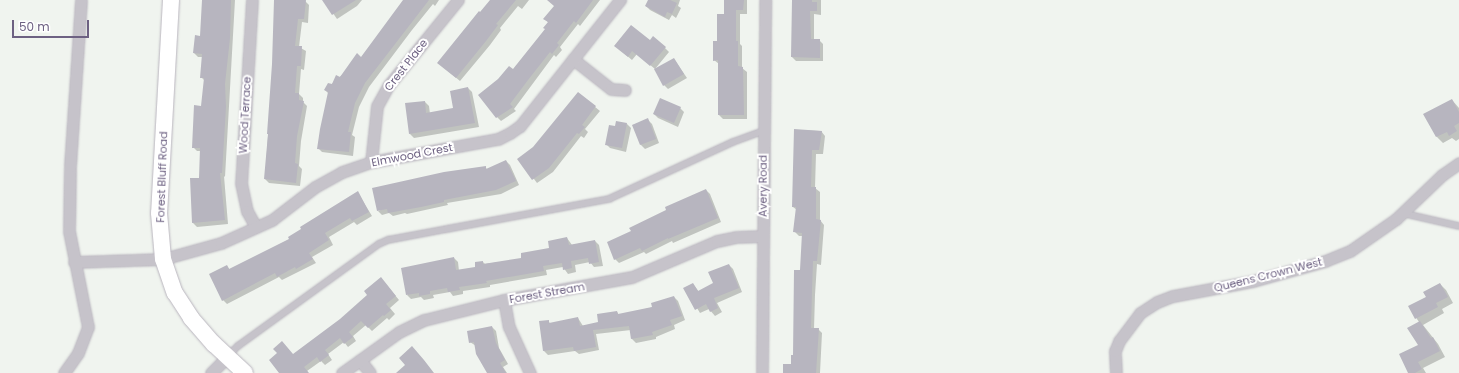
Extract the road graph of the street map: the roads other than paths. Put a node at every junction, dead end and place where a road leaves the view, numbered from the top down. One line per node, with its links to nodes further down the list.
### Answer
1 (81, 0): 17 (street)
2 (171, 0): 16 (street, Forest Bluff Road)
3 (252, 0): 14 (street, Wood Terrace)
4 (458, 0): 10 (street, Crest Place)
5 (620, 0): 7 (street, Elmwood Crest)
6 (765, 0): 9 (street, Avery Road)
7 (573, 60): 8 (street); 10 (street, Elmwood Crest)
8 (626, 90)
9 (764, 131): 15 (street, Avery Road); 19 (lane)
10 (371, 162): 14 (street, Elmwood Crest)
11 (1459, 163): 12 (street, Queens Crown West)
12 (1402, 213): 13 (lane); 28 (street, Queens Crown West)
13 (1459, 226)
14 (256, 227): 16 (street, Elmwood Crest)
15 (763, 236): 18 (street, Forest Stream); 27 (street, Avery Road)
16 (163, 259): 17 (street, Elmwood Crest); 19 (street, Forest Bluff Road)
17 (74, 262): 21 (street)
18 (504, 300): 20 (street, Forest Stream); 26 (street)
19 (227, 357): 22 (street); 23 (street, Forest Bluff Road)
20 (360, 360): 24 (street, Forest Stream); 25 (street)
21 (64, 373)
22 (211, 373)
23 (245, 373)
24 (342, 373)
25 (370, 373)
26 (530, 373)
27 (762, 373)
28 (1116, 373)

